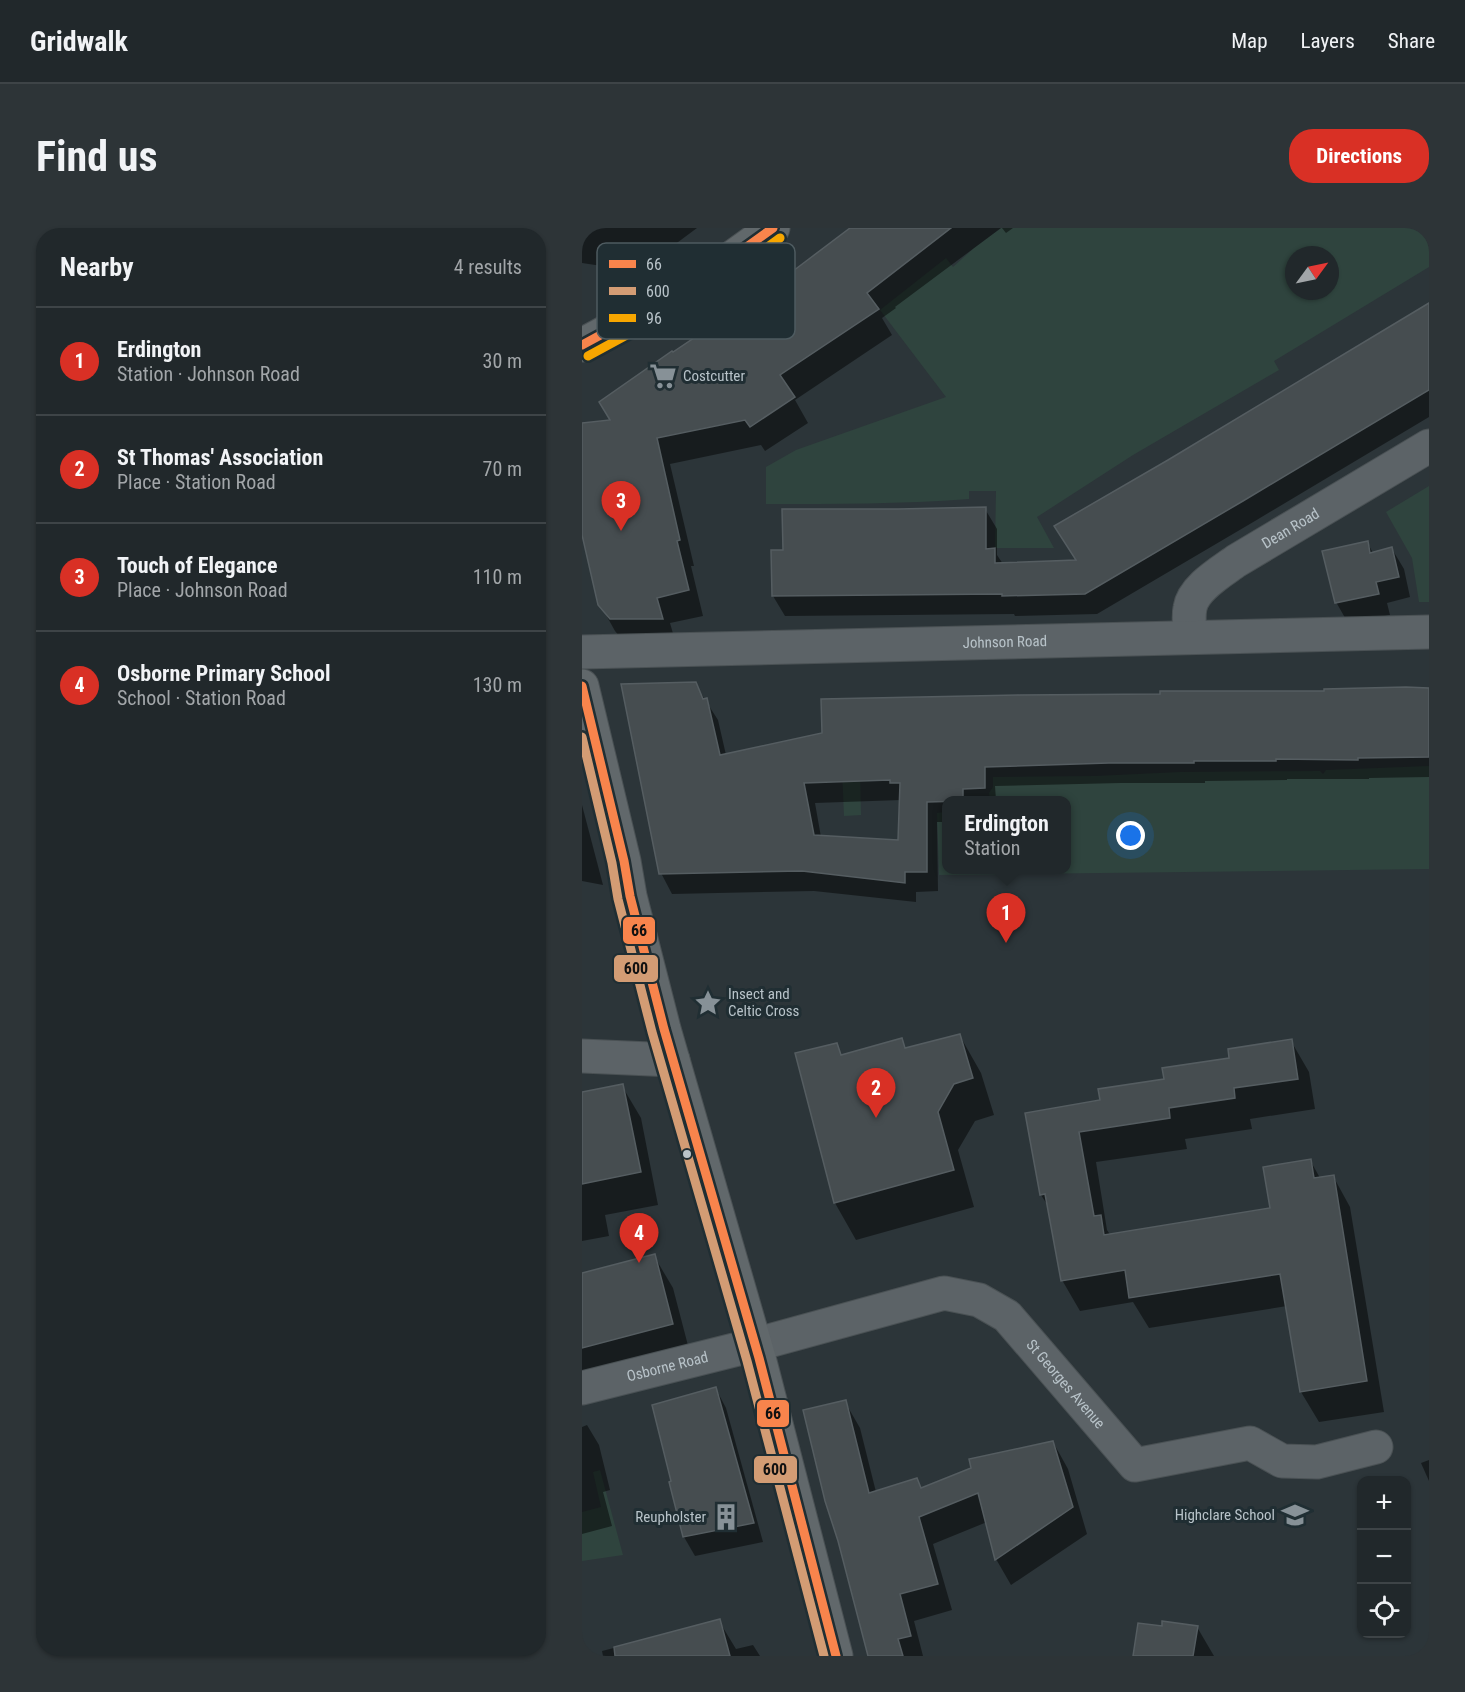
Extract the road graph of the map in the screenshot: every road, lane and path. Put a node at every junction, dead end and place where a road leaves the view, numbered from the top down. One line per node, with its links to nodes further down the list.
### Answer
1 (773, 228): 2 (main road)
2 (752, 243)
3 (597, 337): 4 (main road)
4 (582, 345)
5 (1429, 446): 7 (street, Dean Road)
6 (1429, 632): 7 (street, Johnson Road)
7 (1190, 637): 8 (street, Johnson Road)
8 (582, 652)
9 (582, 686): 11 (main road)
10 (582, 1056): 11 (street)
11 (673, 1060): 12 (main road)
12 (754, 1345): 13 (street, Osborne Road); 14 (street, St Georges Avenue); 15 (main road)
13 (582, 1388)
14 (1376, 1447)
15 (836, 1656)

